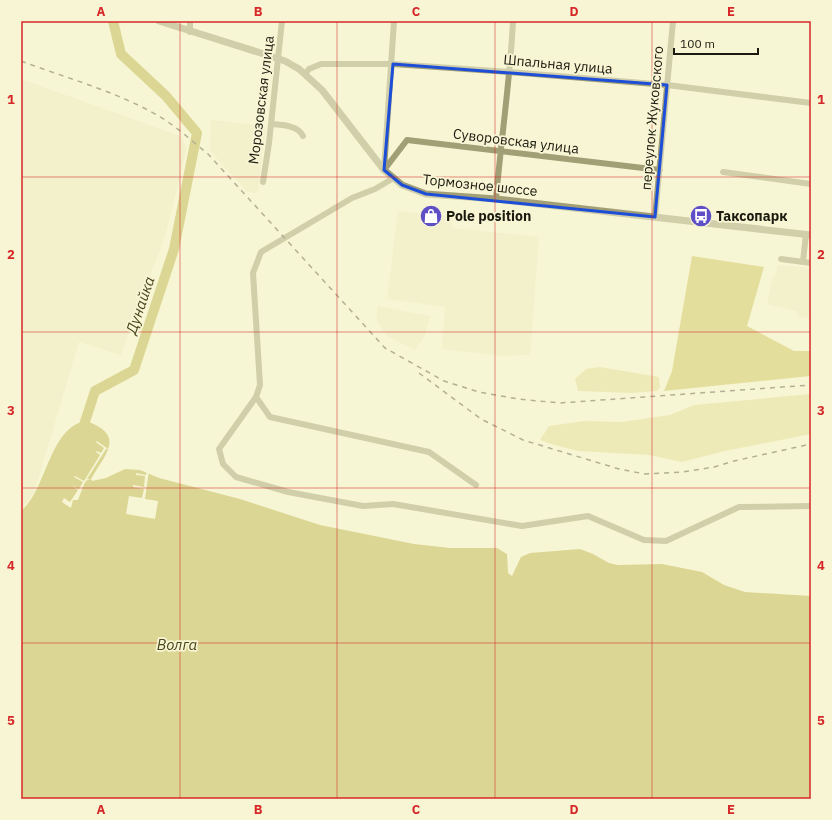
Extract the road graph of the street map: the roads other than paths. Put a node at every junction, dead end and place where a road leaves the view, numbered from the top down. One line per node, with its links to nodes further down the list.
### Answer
1 (159, 21): 7 (street, Тормозное шоссе)
2 (190, 21): 7 (street)
3 (282, 21): 8 (street, Морозовская улица)
4 (394, 21): 9 (street)
5 (513, 21): 10 (street)
6 (673, 21): 12 (street, переулок Жуковского)
7 (190, 32): 8 (street, Тормозное шоссе)
8 (278, 58): 11 (street, Тормозное шоссе); 14 (street, Морозовская улица)
9 (393, 64): 10 (street, Шпальная улица); 11 (street, Шпальная улица); 17 (street)
10 (510, 72): 12 (street, Шпальная улица); 16 (street)
11 (305, 74): 17 (street, Тормозное шоссе)
12 (667, 85): 13 (street, Шпальная улица); 18 (street, переулок Жуковского)
13 (811, 103)
14 (271, 124): 15 (street); 21 (street, Морозовская улица)
15 (303, 136)
16 (500, 151): 17 (street, Суворовская улица); 18 (street, Суворовская улица); 23 (street)
17 (384, 170): 20 (street, Тормозное шоссе)
18 (660, 170): 24 (street, переулок Жуковского)
19 (723, 172): 22 (street)
20 (392, 179): 23 (street, Тормозное шоссе); 29 (street)
21 (263, 182)
22 (811, 184)
23 (496, 199): 24 (street, Тормозное шоссе)
24 (655, 217): 25 (street, Тормозное шоссе)
25 (810, 235): 27 (street)
26 (781, 259): 27 (street)
27 (802, 262): 28 (street)
28 (811, 263)
29 (256, 397): 30 (street); 31 (street)
30 (476, 485)
31 (811, 506)

